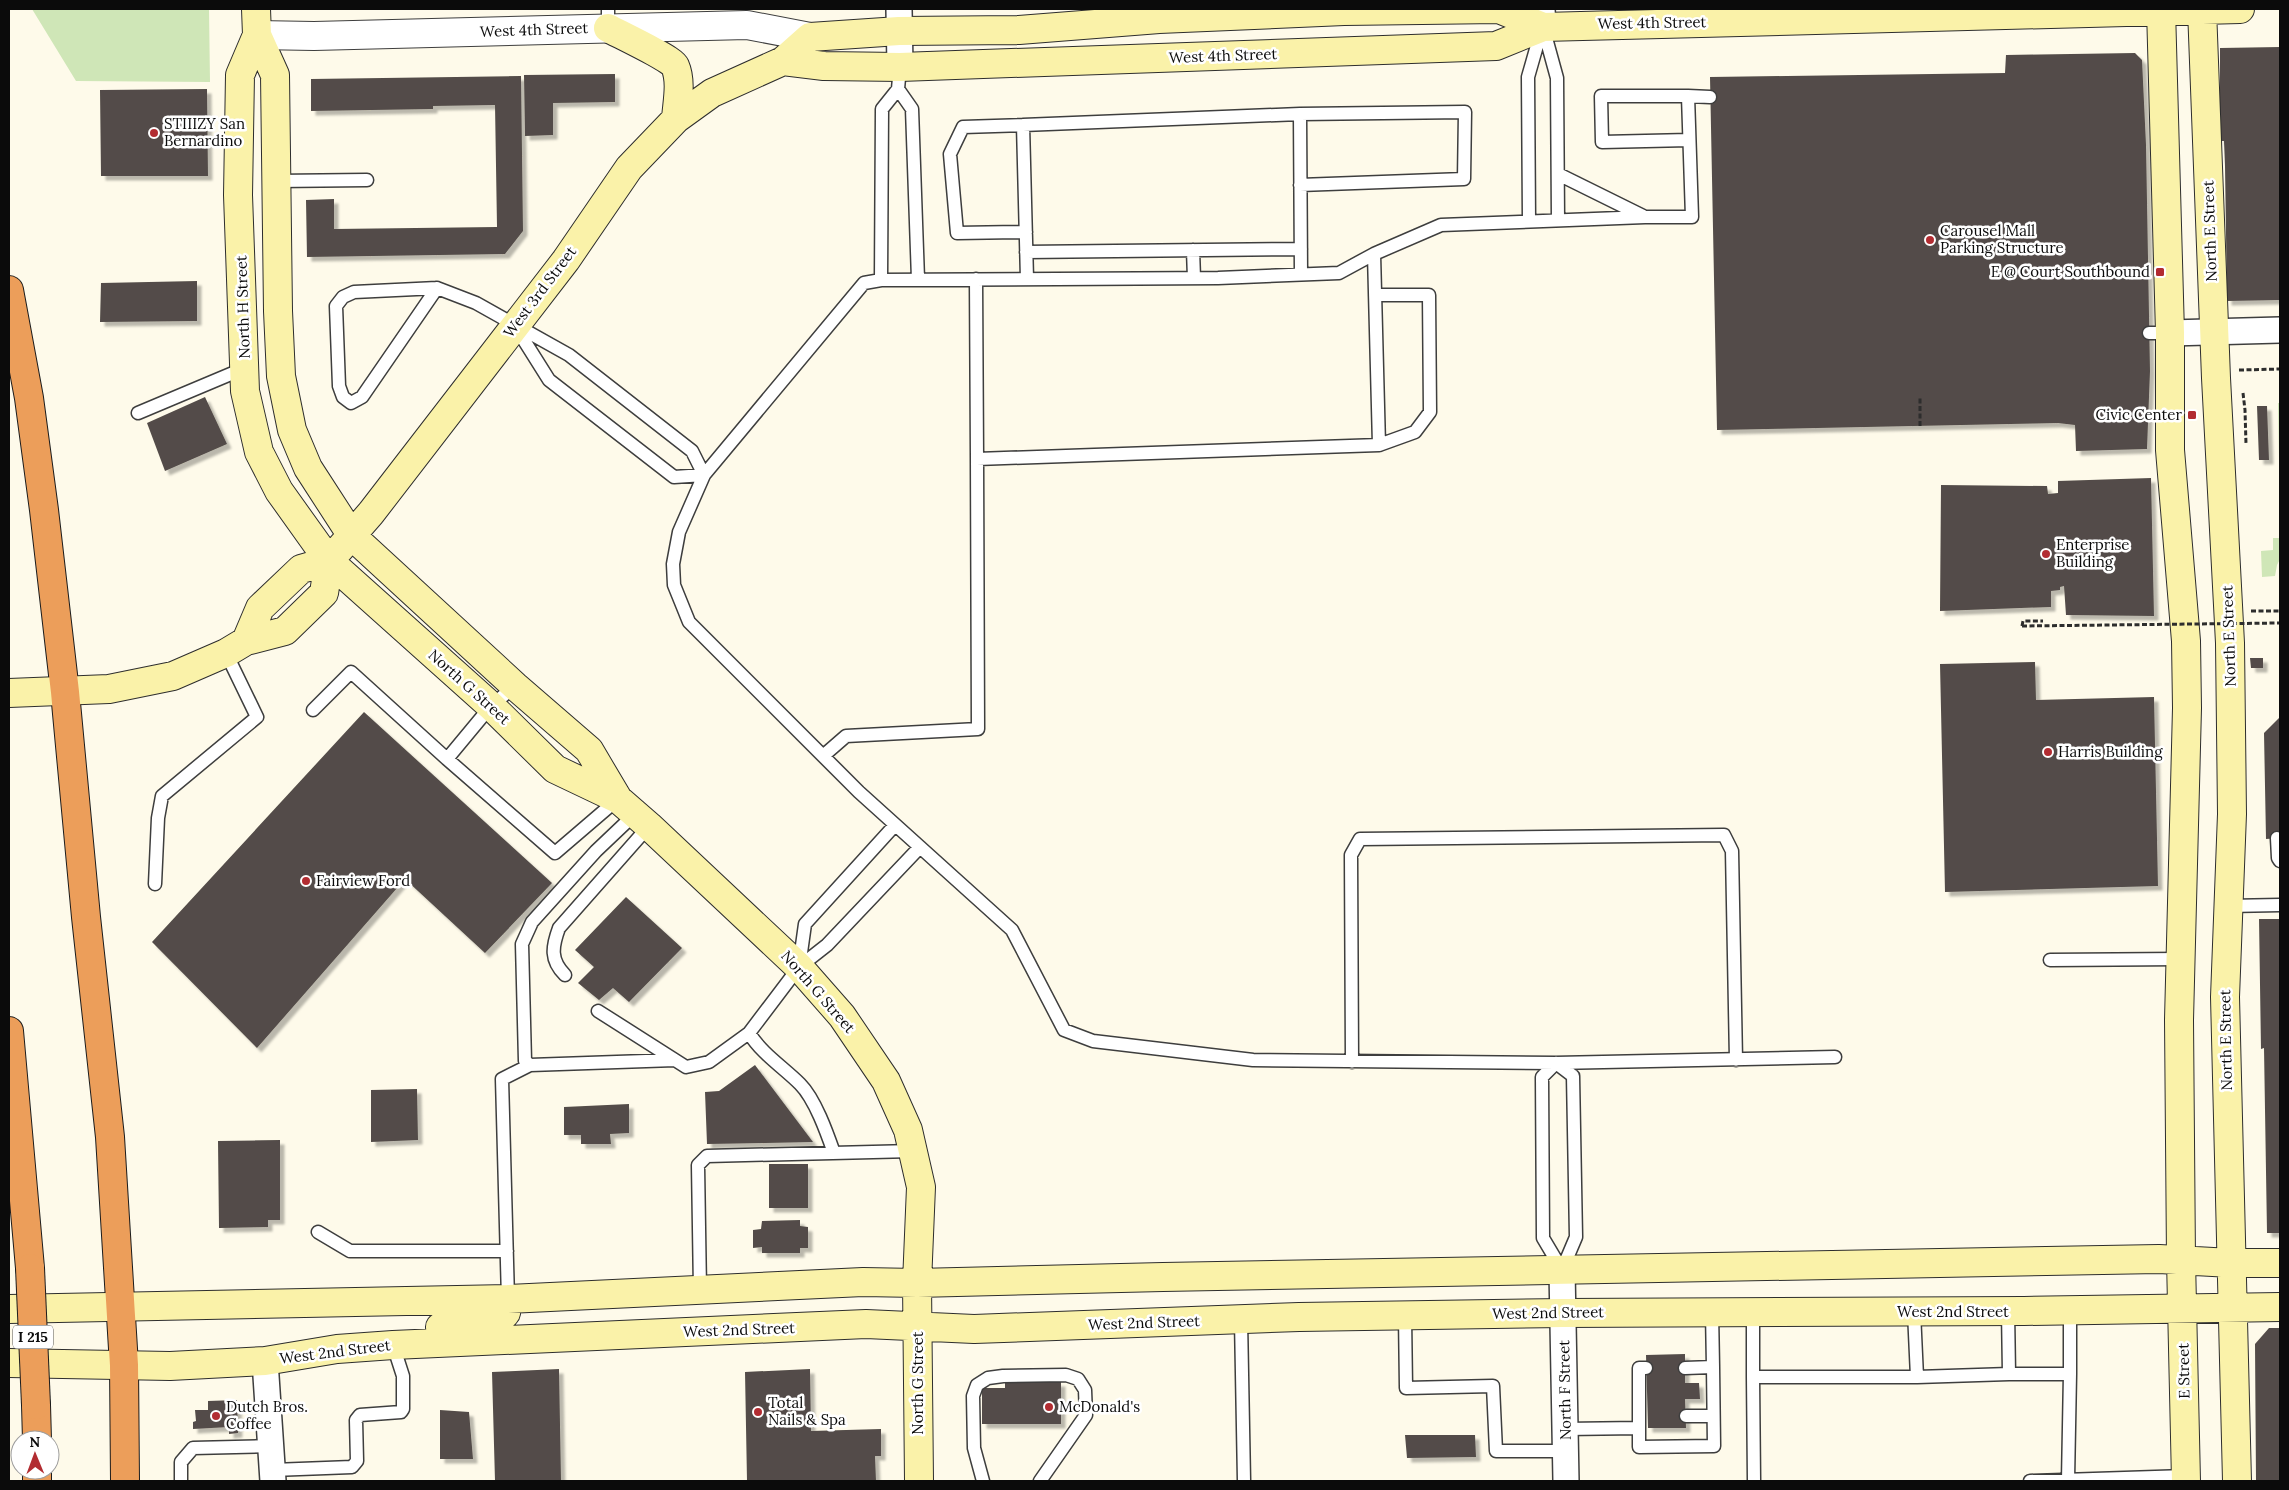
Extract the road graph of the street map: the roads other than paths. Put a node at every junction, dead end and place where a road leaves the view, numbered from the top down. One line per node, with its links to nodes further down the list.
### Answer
1 (2161, 9): 2 (main road, West 4th Street); 5 (main road, West 4th Street); 44 (main road)
2 (2202, 9): 3 (main road, West 4th Street); 43 (main road, North E Street)
3 (2240, 9)
4 (1344, 10): 6 (main road, West 4th Street); 7 (main road, West 4th Street)
5 (1967, 12): 7 (main road, West 4th Street)
6 (1158, 14): 9 (main road, West 4th Street)
7 (1543, 18): 13 (main road, West 4th Street); 20 (lane); 26 (lane)
8 (608, 19): 10 (street, West 4th Street); 11 (street, West 4th Street); 17 (main road)
9 (899, 20): 11 (main road); 13 (street)
10 (257, 22): 22 (main road); 45 (main road, North H Street)
11 (810, 37): 12 (main road, West 3rd Street)
12 (783, 61): 13 (main road); 17 (main road, West 3rd Street)
13 (899, 78): 34 (lane); 37 (lane)
14 (1688, 96): 15 (lane); 19 (lane); 19 (lane)
15 (1710, 97)
16 (1300, 114): 18 (lane); 23 (lane); 23 (lane)
17 (676, 120): 41 (main road, West 3rd Street)
18 (1022, 126): 27 (lane); 27 (lane)
19 (1689, 140): 24 (lane)
20 (1558, 174): 24 (lane); 25 (lane)
21 (367, 180): 22 (lane)
22 (276, 181): 50 (main road)
23 (1300, 185): 28 (lane)
24 (1646, 217): 25 (lane)
25 (1558, 220): 26 (lane)
26 (1529, 221): 31 (lane)
27 (1026, 232): 30 (lane)
28 (1301, 249): 29 (lane); 32 (lane)
29 (1193, 250): 30 (lane); 33 (lane)
30 (1026, 252): 36 (lane)
31 (1374, 254): 32 (lane); 40 (lane)
32 (1301, 274): 33 (lane)
33 (1194, 278): 36 (lane)
34 (918, 279): 35 (lane); 37 (lane)
35 (976, 279): 36 (lane); 48 (lane)
36 (1027, 279)
37 (881, 280): 49 (lane)
38 (438, 288): 38 (lane); 41 (lane)
39 (9, 290): 54 (highway)
40 (1375, 294): 47 (lane); 47 (lane)
41 (515, 326): 49 (lane); 49 (lane); 50 (main road, West 3rd Street)
42 (2280, 330): 43 (street)
43 (2214, 331): 44 (street); 67 (main road, North E Street)
44 (2160, 333): 68 (main road)
45 (245, 368): 46 (lane); 51 (main road, North H Street)
46 (138, 413)
47 (1379, 445): 48 (lane)
48 (977, 459): 58 (lane)
49 (704, 475): 58 (lane)
50 (352, 536): 51 (main road, West 3rd Street); 53 (main road, North G Street)
51 (329, 561): 52 (main road); 56 (main road, North G Street)
52 (236, 647): 54 (main road); 65 (lane)
53 (515, 686): 56 (lane); 60 (main road, North G Street)
54 (65, 692): 55 (main road); 92 (highway)
55 (9, 693)
56 (492, 706): 59 (lane); 60 (main road, North G Street)
57 (313, 710): 59 (lane)
58 (823, 756): 61 (lane)
59 (447, 759): 60 (lane)
60 (634, 813): 70 (main road, North G Street); 71 (lane); 80 (lane)
61 (895, 825): 63 (lane); 70 (lane)
62 (2276, 838): 64 (lane)
63 (920, 847): 70 (lane); 78 (lane)
64 (2280, 861)
65 (155, 884)
66 (2280, 905): 67 (lane)
67 (2228, 906): 86 (main road, North E Street)
68 (2181, 959): 69 (lane); 85 (main road)
69 (2050, 960)
70 (799, 967): 74 (lane); 81 (main road, North G Street)
71 (565, 975)
72 (598, 1011): 76 (lane)
73 (9, 1031): 120 (highway, I 215, bridge)
74 (748, 1033): 76 (lane); 82 (lane)
75 (1834, 1057): 77 (lane)
76 (675, 1060): 80 (lane)
77 (1736, 1060): 78 (lane); 79 (lane)
78 (1352, 1062): 79 (lane)
79 (1556, 1064): 88 (lane); 88 (lane)
80 (530, 1065): 84 (lane)
81 (913, 1151): 82 (lane); 89 (main road, North G Street)
82 (834, 1153): 90 (lane)
83 (318, 1232): 84 (lane)
84 (507, 1251): 91 (lane)
85 (2181, 1260): 86 (main road); 88 (main road); 96 (main road, E Street)
86 (2231, 1263): 87 (main road); 94 (main road)
87 (2280, 1263)
88 (1562, 1270): 89 (main road); 102 (street, North F Street)
89 (917, 1283): 90 (main road); 105 (main road, North G Street)
90 (700, 1290): 91 (main road)
91 (508, 1299): 92 (main road); 106 (main road)
92 (121, 1307): 95 (main road); 109 (highway)
93 (2280, 1307): 94 (main road, West 2nd Street)
94 (2234, 1308): 96 (main road, West 2nd Street); 135 (main road)
95 (9, 1309)
96 (2182, 1309): 98 (main road, West 2nd Street); 123 (main road, E Street)
97 (2008, 1311): 98 (main road, West 2nd Street); 101 (main road, West 2nd Street); 113 (lane)
98 (2070, 1311): 114 (lane)
99 (1712, 1312): 100 (main road, West 2nd Street); 102 (main road, West 2nd Street); 110 (lane)
100 (1753, 1312): 101 (main road, West 2nd Street); 115 (lane)
101 (1914, 1312): 116 (lane)
102 (1564, 1313): 103 (main road, West 2nd Street); 121 (street, North F Street)
103 (1405, 1316): 104 (main road, West 2nd Street); 121 (lane)
104 (1242, 1320): 105 (main road, West 2nd Street); 131 (lane)
105 (918, 1326): 106 (main road, West 2nd Street); 127 (main road, North G Street)
106 (393, 1345): 107 (main road, West 2nd Street); 122 (lane)
107 (265, 1361): 109 (main road, West 2nd Street); 122 (street)
108 (9, 1363): 109 (main road, West 2nd Street)
109 (124, 1364): 125 (highway)
110 (1713, 1367): 112 (lane); 118 (lane)
111 (1646, 1368): 119 (lane)
112 (1685, 1368)
113 (2009, 1374): 114 (lane); 116 (lane)
114 (2070, 1374): 124 (lane)
115 (1753, 1377): 116 (lane); 133 (lane)
116 (1916, 1377)
117 (1686, 1416): 118 (lane)
118 (1713, 1416): 119 (lane)
119 (1642, 1420): 121 (lane)
120 (37, 1430)
121 (1565, 1440): 132 (street, North F Street)
122 (273, 1466): 126 (lane)
123 (2186, 1479): 124 (lane)
124 (2068, 1480): 134 (lane)
125 (125, 1481)
126 (181, 1481)
127 (919, 1481)
128 (983, 1481): 130 (lane)
129 (1034, 1481): 130 (lane)
130 (1040, 1481)
131 (1244, 1481)
132 (1566, 1481)
133 (1754, 1481)
134 (2030, 1481)
135 (2237, 1481)

